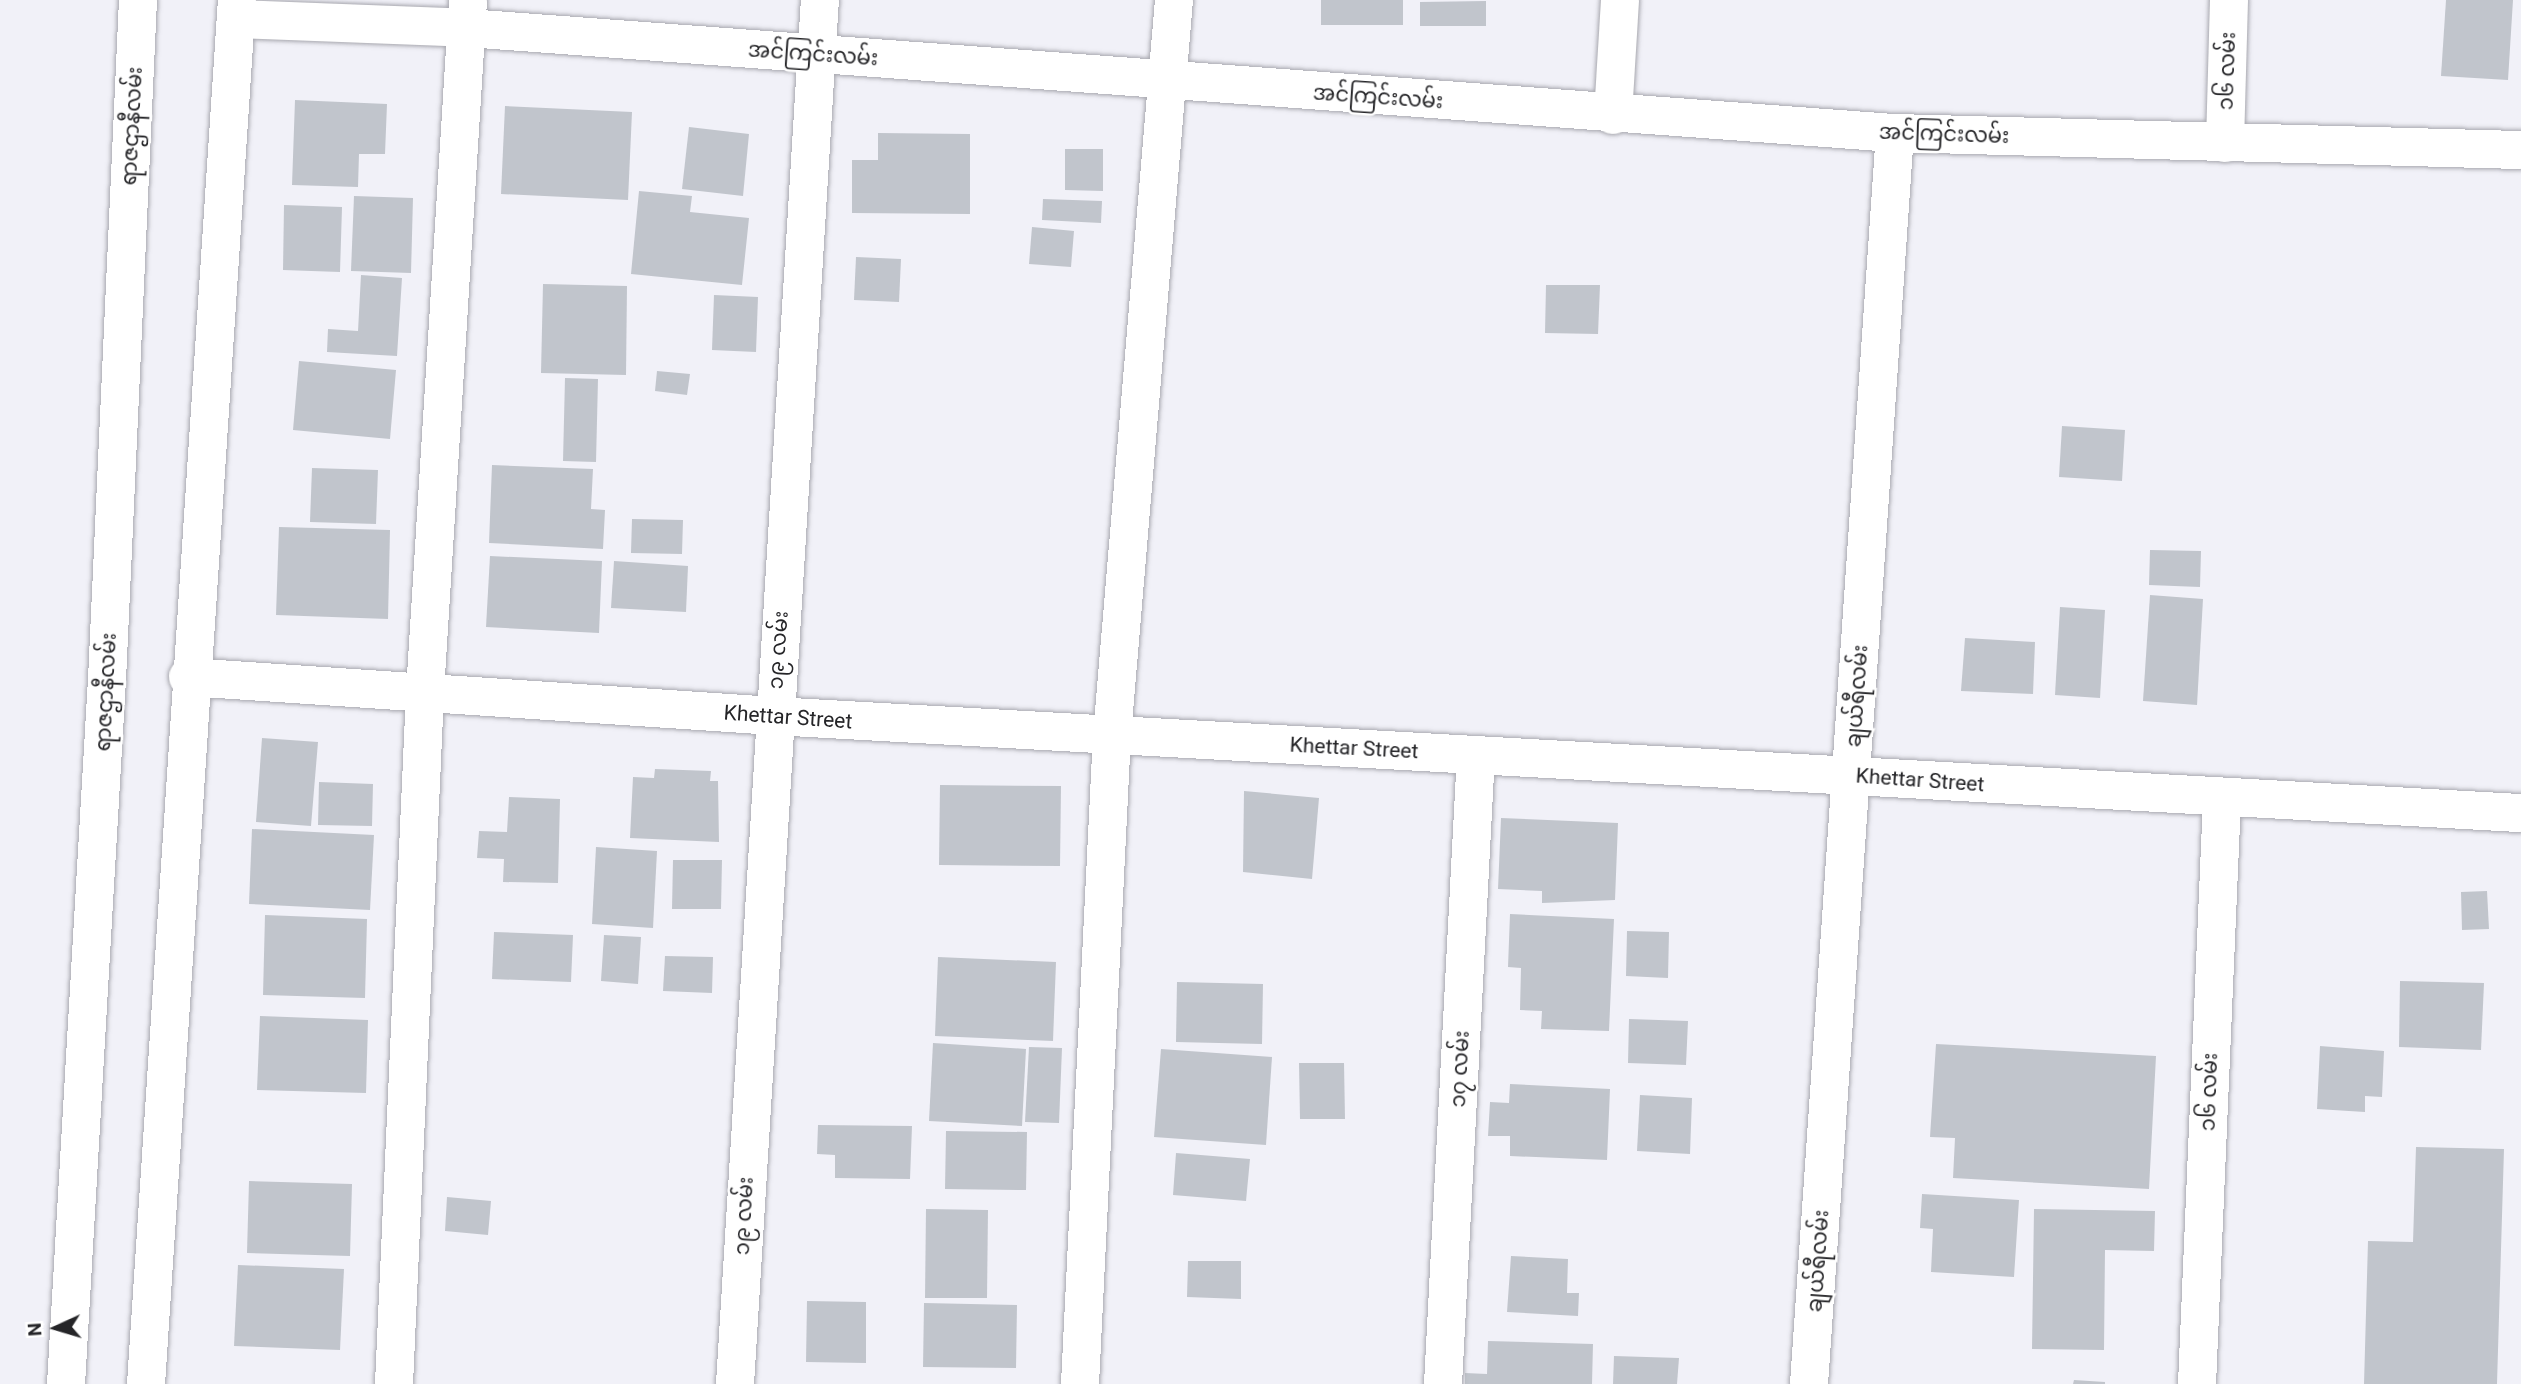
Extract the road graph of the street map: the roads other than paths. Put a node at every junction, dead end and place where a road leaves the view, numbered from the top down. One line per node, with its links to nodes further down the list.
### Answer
1 (138, 0): 22 (street, ရာဇဌာနီလမ်း)
2 (820, 0): 8 (street, ၁၉ လမ်း)
3 (1174, 0): 9 (street)
4 (1620, 0): 10 (street)
5 (2230, 0): 12 (street, ၁၆ လမ်း)
6 (237, 10): 7 (street, အင်ကြင်းလမ်း); 14 (street)
7 (467, 14): 8 (street, အင်ကြင်းလမ်း); 15 (street)
8 (817, 54): 9 (street, အင်ကြင်းလမ်း); 16 (street, ၁၉ လမ်း)
9 (1169, 82): 10 (street, အင်ကြင်းလမ်း); 17 (street)
10 (1613, 115): 11 (street, အင်ကြင်းလမ်း)
11 (1895, 133): 12 (street, အင်ကြင်းလမ်း); 19 (street, ချယ်ရီလမ်း)
12 (2225, 143): 13 (street, အင်ကြင်းလမ်း)
13 (2521, 150)
14 (188, 677): 15 (street, Khettar Street); 23 (street)
15 (425, 692): 16 (street, Khettar Street); 24 (street)
16 (774, 716): 17 (street, Khettar Street); 25 (street, ၁၉ လမ်း)
17 (1112, 735): 18 (street, Khettar Street); 26 (street)
18 (1476, 755): 19 (street, Khettar Street); 27 (street, ၁၇ လမ်း)
19 (1852, 775): 20 (street, Khettar Street); 28 (street, ချယ်ရီလမ်း)
20 (2222, 799): 21 (street, Khettar Street); 29 (street, ၁၆ လမ်း)
21 (2521, 813)
22 (65, 1384)
23 (146, 1384)
24 (394, 1384)
25 (735, 1384)
26 (1080, 1384)
27 (1443, 1384)
28 (1809, 1384)
29 (2197, 1384)

